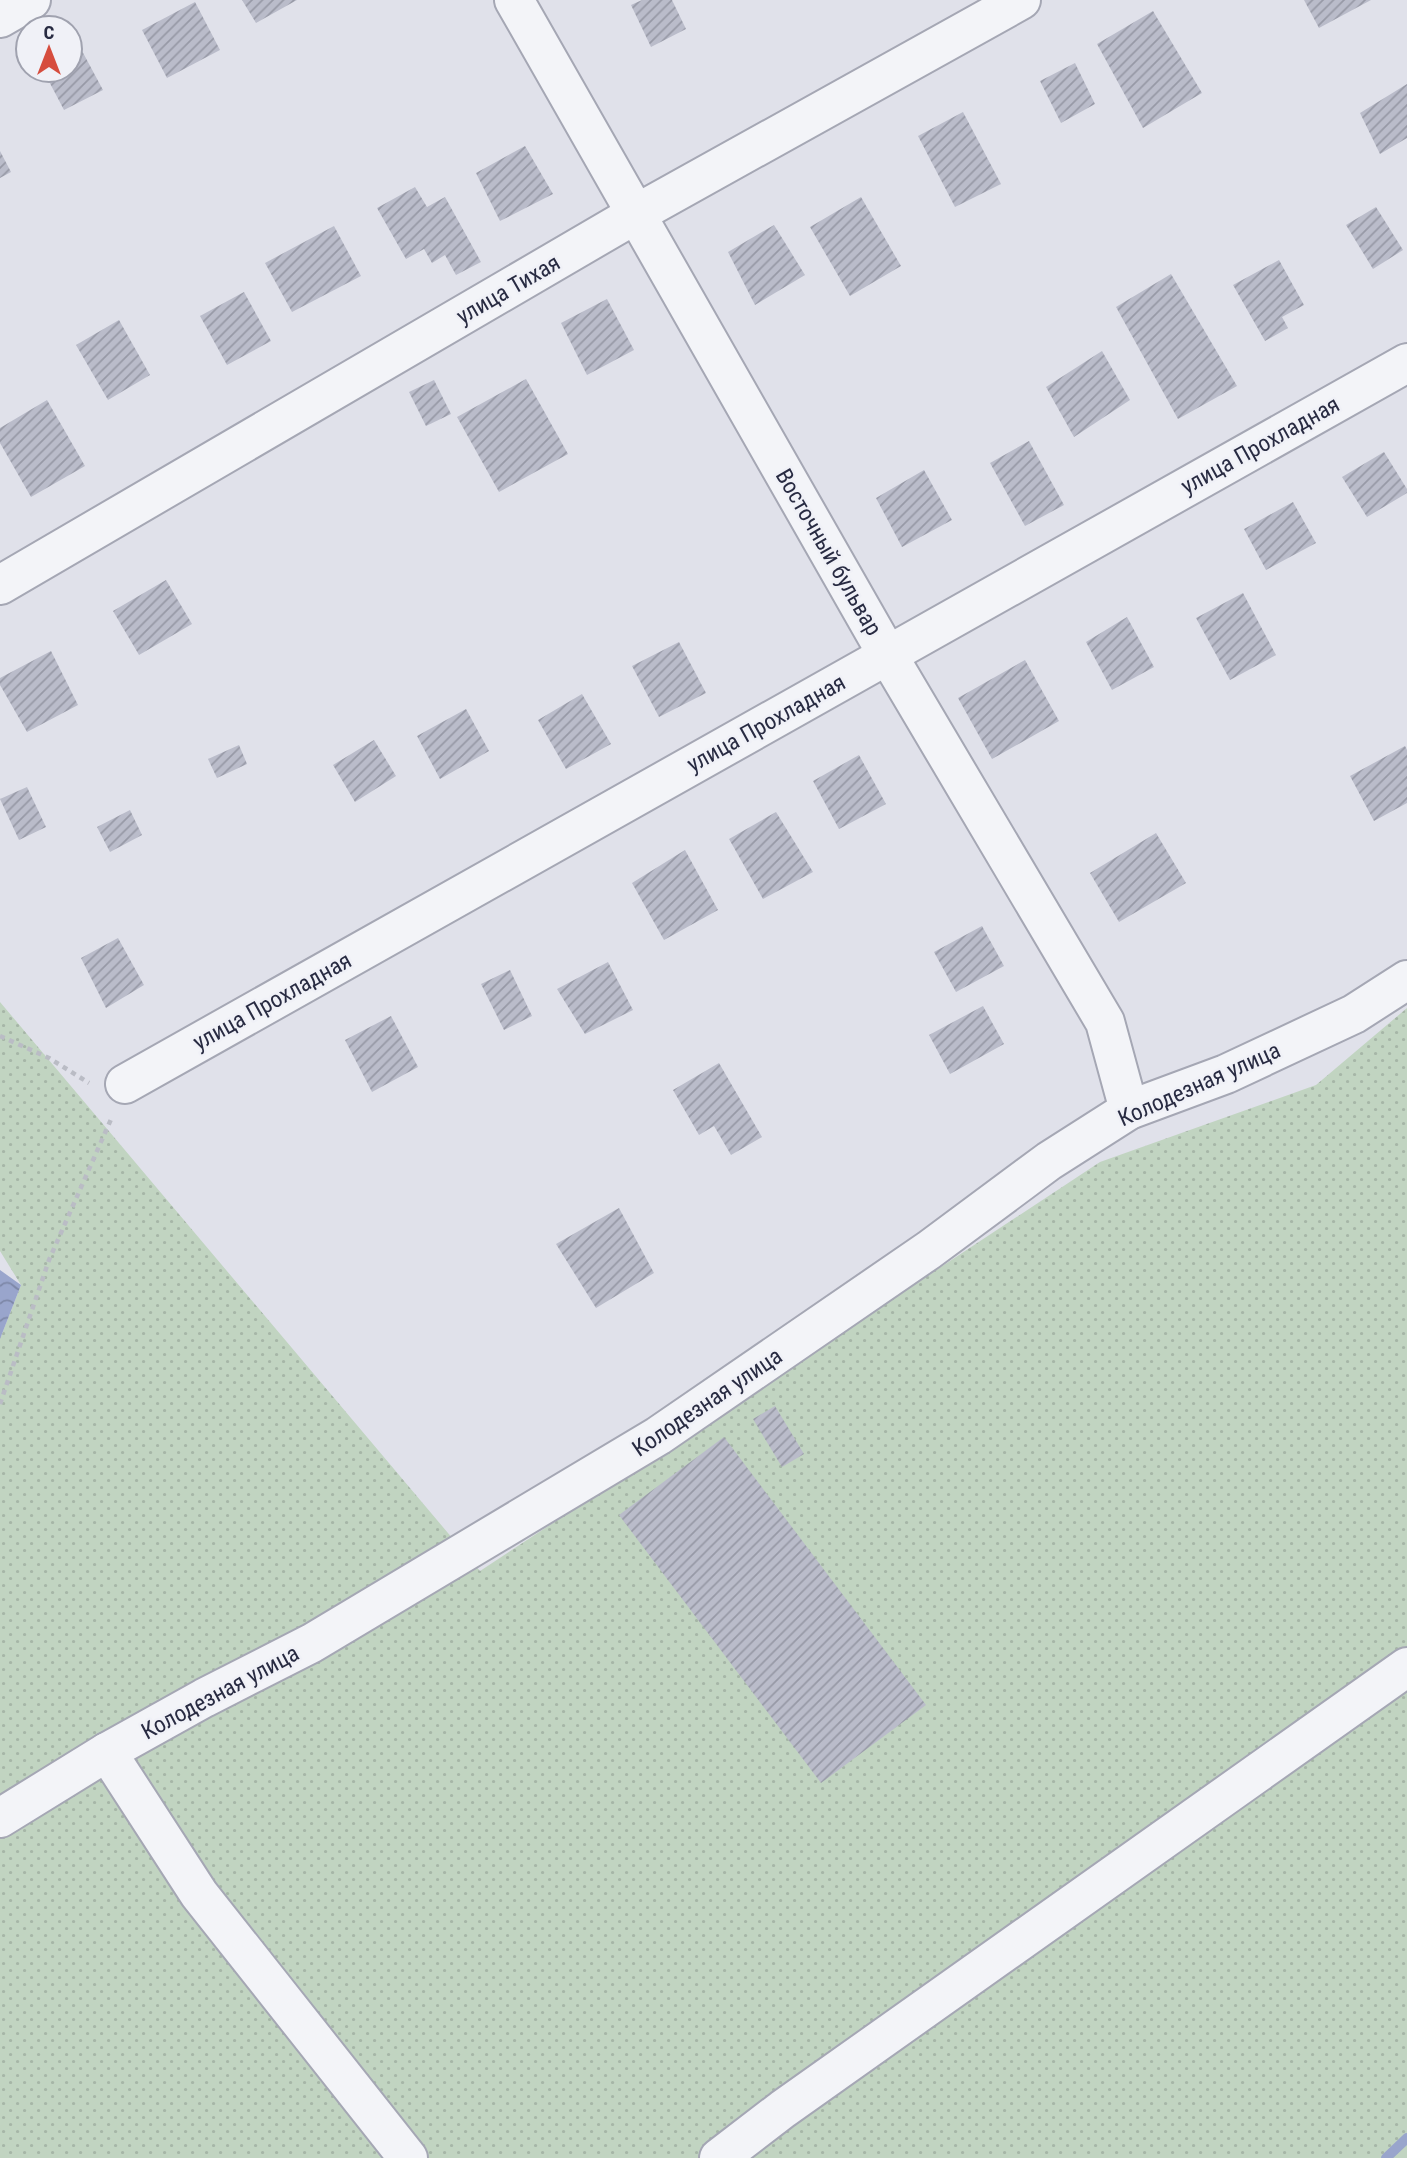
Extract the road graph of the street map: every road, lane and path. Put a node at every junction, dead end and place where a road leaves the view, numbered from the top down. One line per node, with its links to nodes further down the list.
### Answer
1 (31, 0): 4 (street)
2 (514, 0): 5 (street, Восточный бульвар)
3 (1021, 0): 5 (street, улица Тихая)
4 (0, 18)
5 (636, 214): 7 (street, улица Тихая); 8 (street, Восточный бульвар)
6 (1407, 363): 8 (street, улица Прохладная)
7 (0, 585)
8 (887, 654): 11 (street, улица Прохладная); 12 (street, Восточный бульвар)
9 (1407, 980): 12 (street, Колодезная улица)
10 (0, 1036): 11 (path)
11 (125, 1084): 13 (path)
12 (1129, 1110): 15 (street, Колодезная улица)
13 (0, 1404)
14 (1407, 1667): 18 (street)
15 (107, 1752): 16 (street, Колодезная улица); 17 (street)
16 (0, 1818)
17 (408, 2158)
18 (719, 2158)

